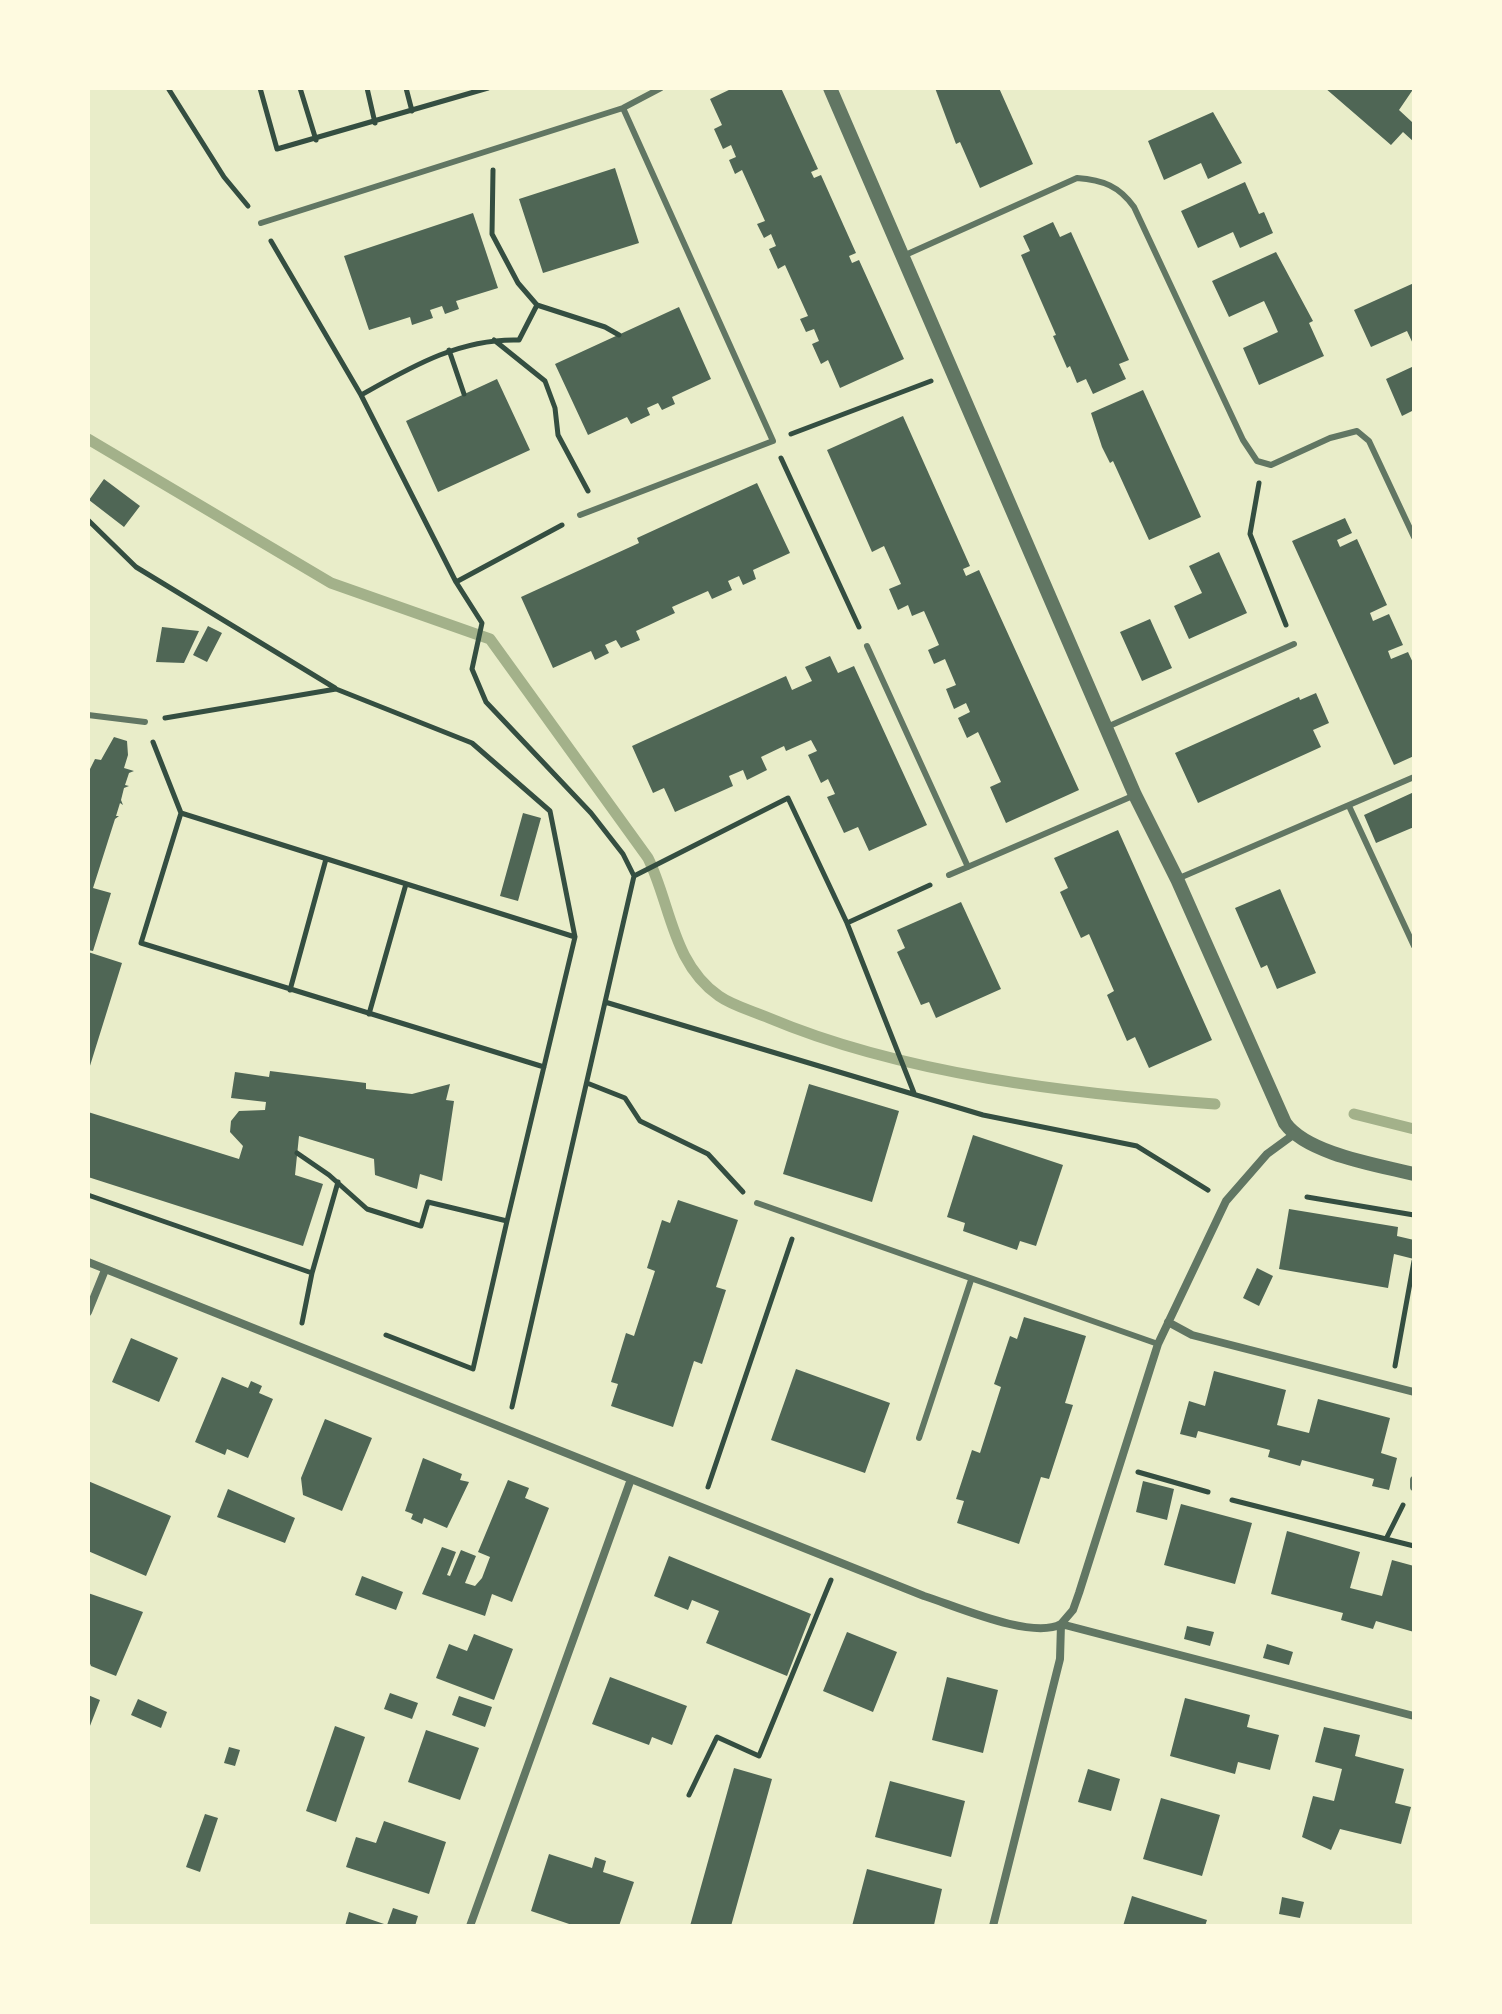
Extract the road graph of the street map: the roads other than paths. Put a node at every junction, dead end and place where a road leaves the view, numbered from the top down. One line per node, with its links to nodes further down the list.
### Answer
1 (661, 88): 3 (lane)
2 (830, 88): 5 (street)
3 (623, 108): 4 (lane); 6 (lane)
4 (261, 223)
5 (903, 256): 7 (lane); 12 (street)
6 (580, 515)
7 (1414, 537)
8 (1294, 644): 12 (lane)
9 (867, 646): 16 (lane)
10 (88, 715): 11 (lane)
11 (145, 722)
12 (1107, 727): 14 (street)
13 (1414, 777): 15 (lane)
14 (1135, 795): 16 (lane); 18 (street)
15 (1349, 806): 18 (lane); 19 (lane)
16 (968, 867): 17 (lane)
17 (949, 875)
18 (1177, 879): 20 (street)
19 (1414, 946)
20 (1293, 1135): 21 (street); 27 (street)
21 (1414, 1174)
22 (757, 1203): 25 (lane)
23 (88, 1262): 24 (street)
24 (105, 1270): 26 (street); 31 (street)
25 (971, 1280): 28 (lane); 30 (lane)
26 (88, 1312)
27 (1168, 1322): 28 (street); 29 (street)
28 (1158, 1344): 32 (street)
29 (1414, 1392)
30 (919, 1438)
31 (631, 1479): 32 (street); 34 (street)
32 (1061, 1624): 33 (street); 35 (street)
33 (1414, 1716)
34 (470, 1926)
35 (993, 1926)

